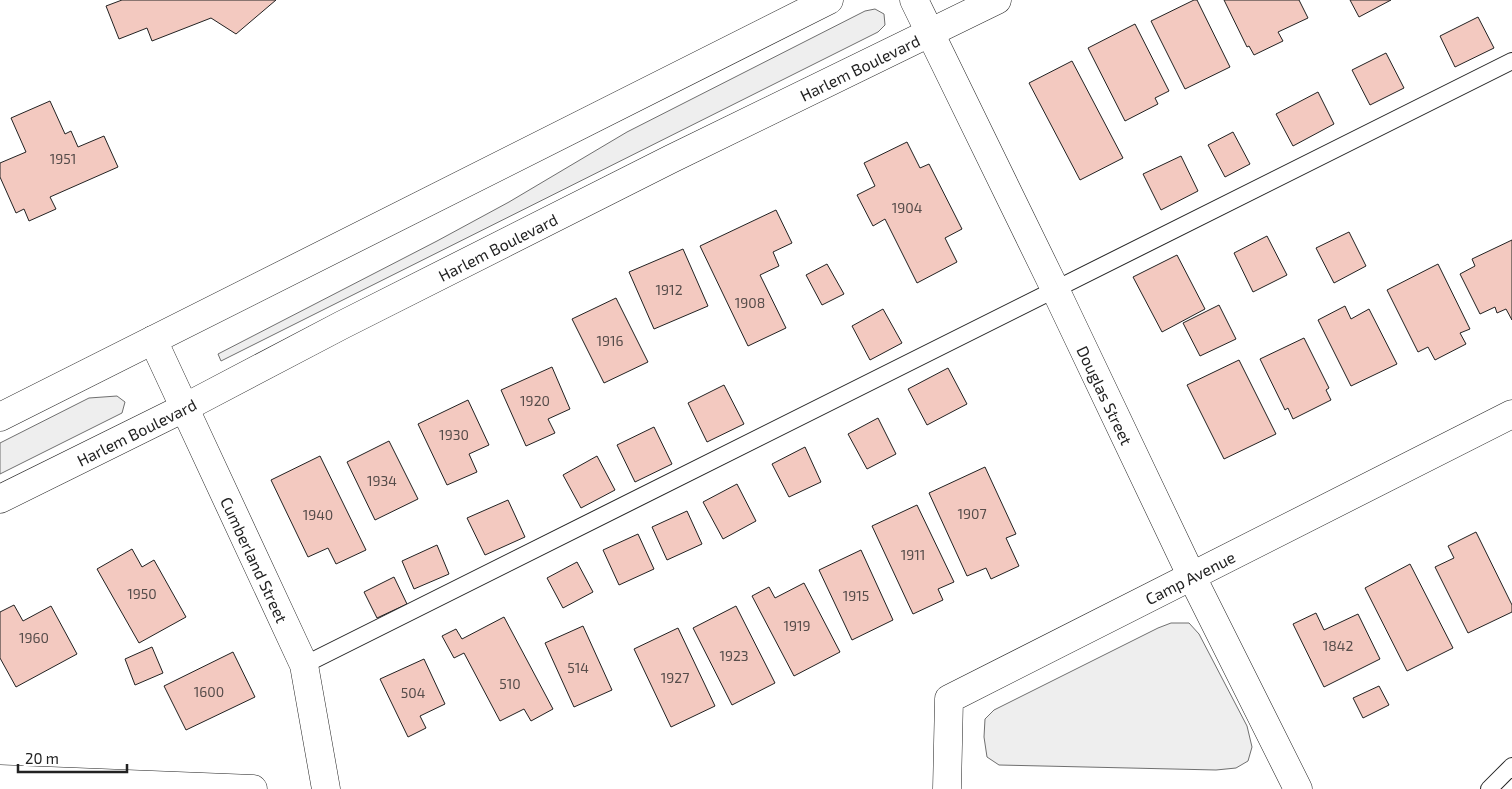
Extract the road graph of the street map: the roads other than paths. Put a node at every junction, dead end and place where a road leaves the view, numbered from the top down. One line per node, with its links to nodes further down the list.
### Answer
1 (829, 0): 7 (street)
2 (914, 0): 4 (street, Douglas Street)
3 (997, 0): 4 (street, Harlem Boulevard)
4 (930, 33): 6 (street, Douglas Street); 8 (street, Harlem Boulevard)
5 (1512, 61): 6 (lane)
6 (1055, 289): 12 (street, Douglas Street); 13 (lane)
7 (153, 340): 8 (street, Cumberland Street); 10 (street)
8 (184, 408): 11 (street, Harlem Boulevard); 13 (street, Cumberland Street)
9 (1512, 414): 12 (street, Camp Avenue)
10 (0, 417)
11 (0, 498)
12 (1192, 577): 18 (street, Camp Avenue); 19 (street, Douglas Street)
13 (304, 664): 17 (street, Cumberland Street)
14 (1512, 766): 20 (lane)
15 (0, 780): 16 (street)
16 (253, 789)
17 (326, 789)
18 (947, 789)
19 (1298, 789)
20 (1488, 789)

